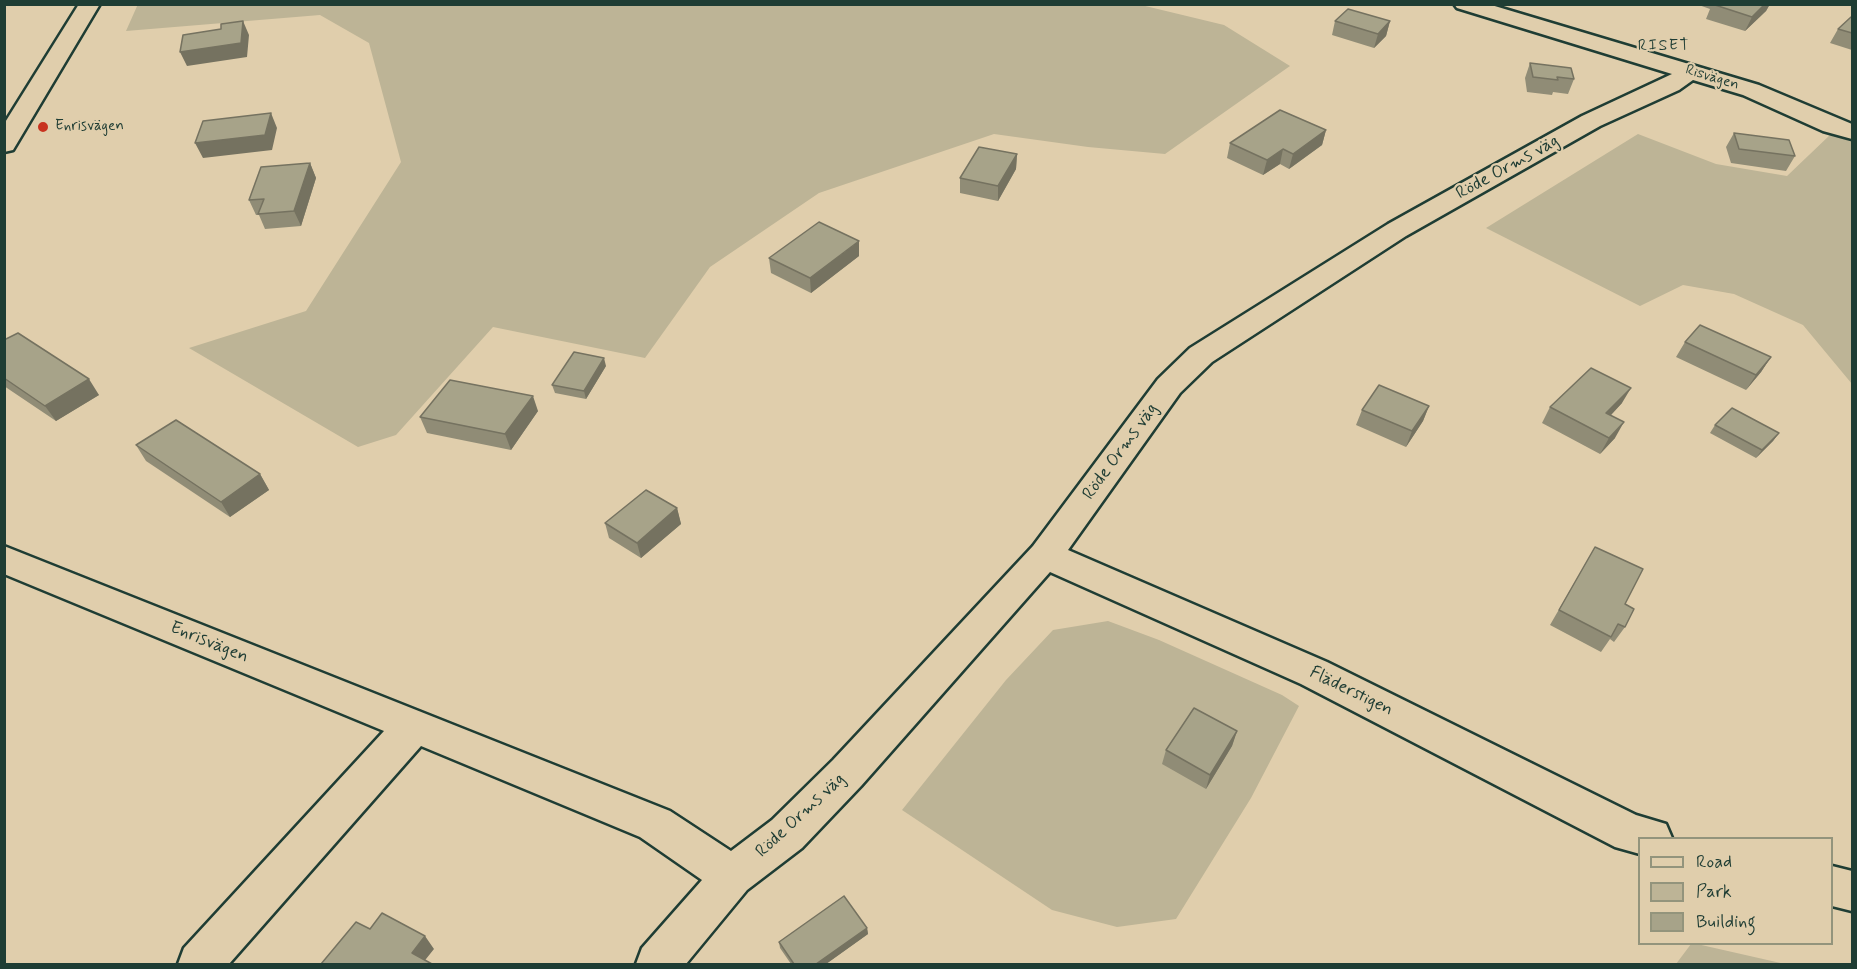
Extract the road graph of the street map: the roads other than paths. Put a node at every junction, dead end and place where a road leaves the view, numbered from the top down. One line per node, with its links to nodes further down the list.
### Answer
1 (90, 4): 5 (street)
2 (1464, 4): 3 (street, Risvägen)
3 (1690, 72): 4 (street, Risvägen); 6 (street, Röde Orms väg)
4 (1852, 132)
5 (4, 145)
6 (1045, 555): 9 (street, Fläderstigen); 10 (street, Röde Orms väg)
7 (4, 559): 8 (street, Enrisvägen)
8 (415, 725): 10 (street, Enrisvägen); 13 (street)
9 (1647, 837)
10 (732, 876): 14 (street, Röde Orms väg)
11 (1833, 886): 12 (street)
12 (1852, 891)
13 (200, 964)
14 (658, 964)

